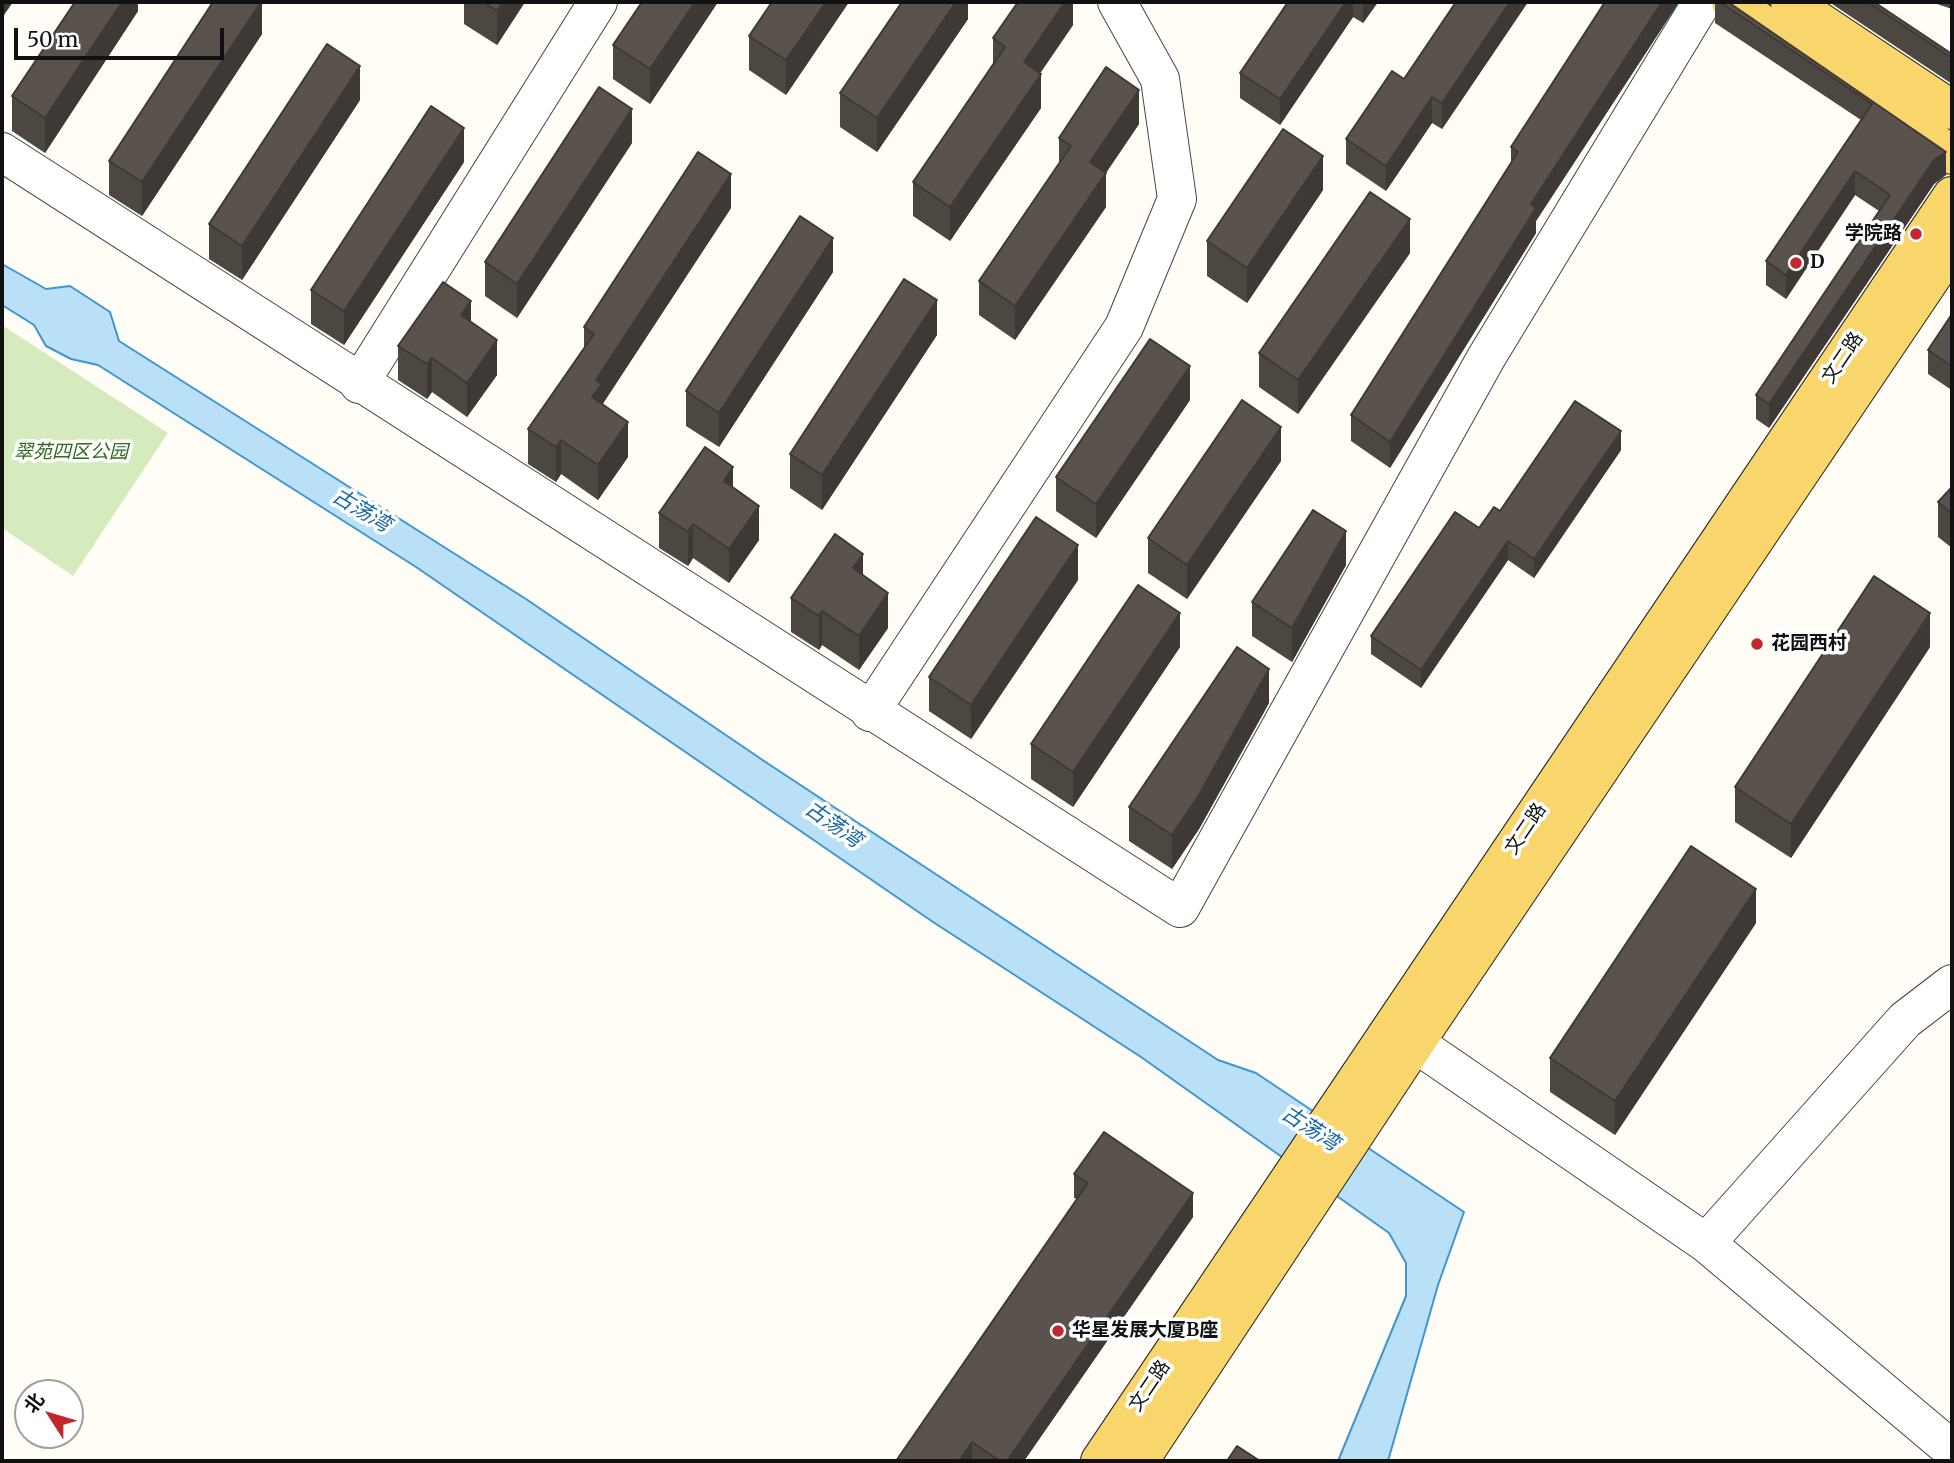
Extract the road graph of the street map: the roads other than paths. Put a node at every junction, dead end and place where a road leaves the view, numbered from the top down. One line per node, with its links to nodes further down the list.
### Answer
1 (598, 2): 11 (street)
2 (1116, 2): 12 (street)
3 (1702, 2): 12 (street)
4 (1731, 2): 8 (main road)
5 (1790, 2): 6 (main road)
6 (1952, 110)
7 (2, 152): 11 (street)
8 (1952, 155)
9 (1952, 196): 15 (main road, 文二路)
10 (1952, 247): 14 (main road, 文二路)
11 (359, 384): 12 (street)
12 (870, 712)
13 (1952, 984): 17 (street)
14 (1415, 1043): 15 (main road, 文二路); 17 (street)
15 (1348, 1119): 16 (main road, 文二路)
16 (1302, 1188): 19 (main road, 文二路); 20 (main road, 文二路)
17 (1706, 1243): 18 (street)
18 (1952, 1450)
19 (1100, 1461)
20 (1139, 1461)

